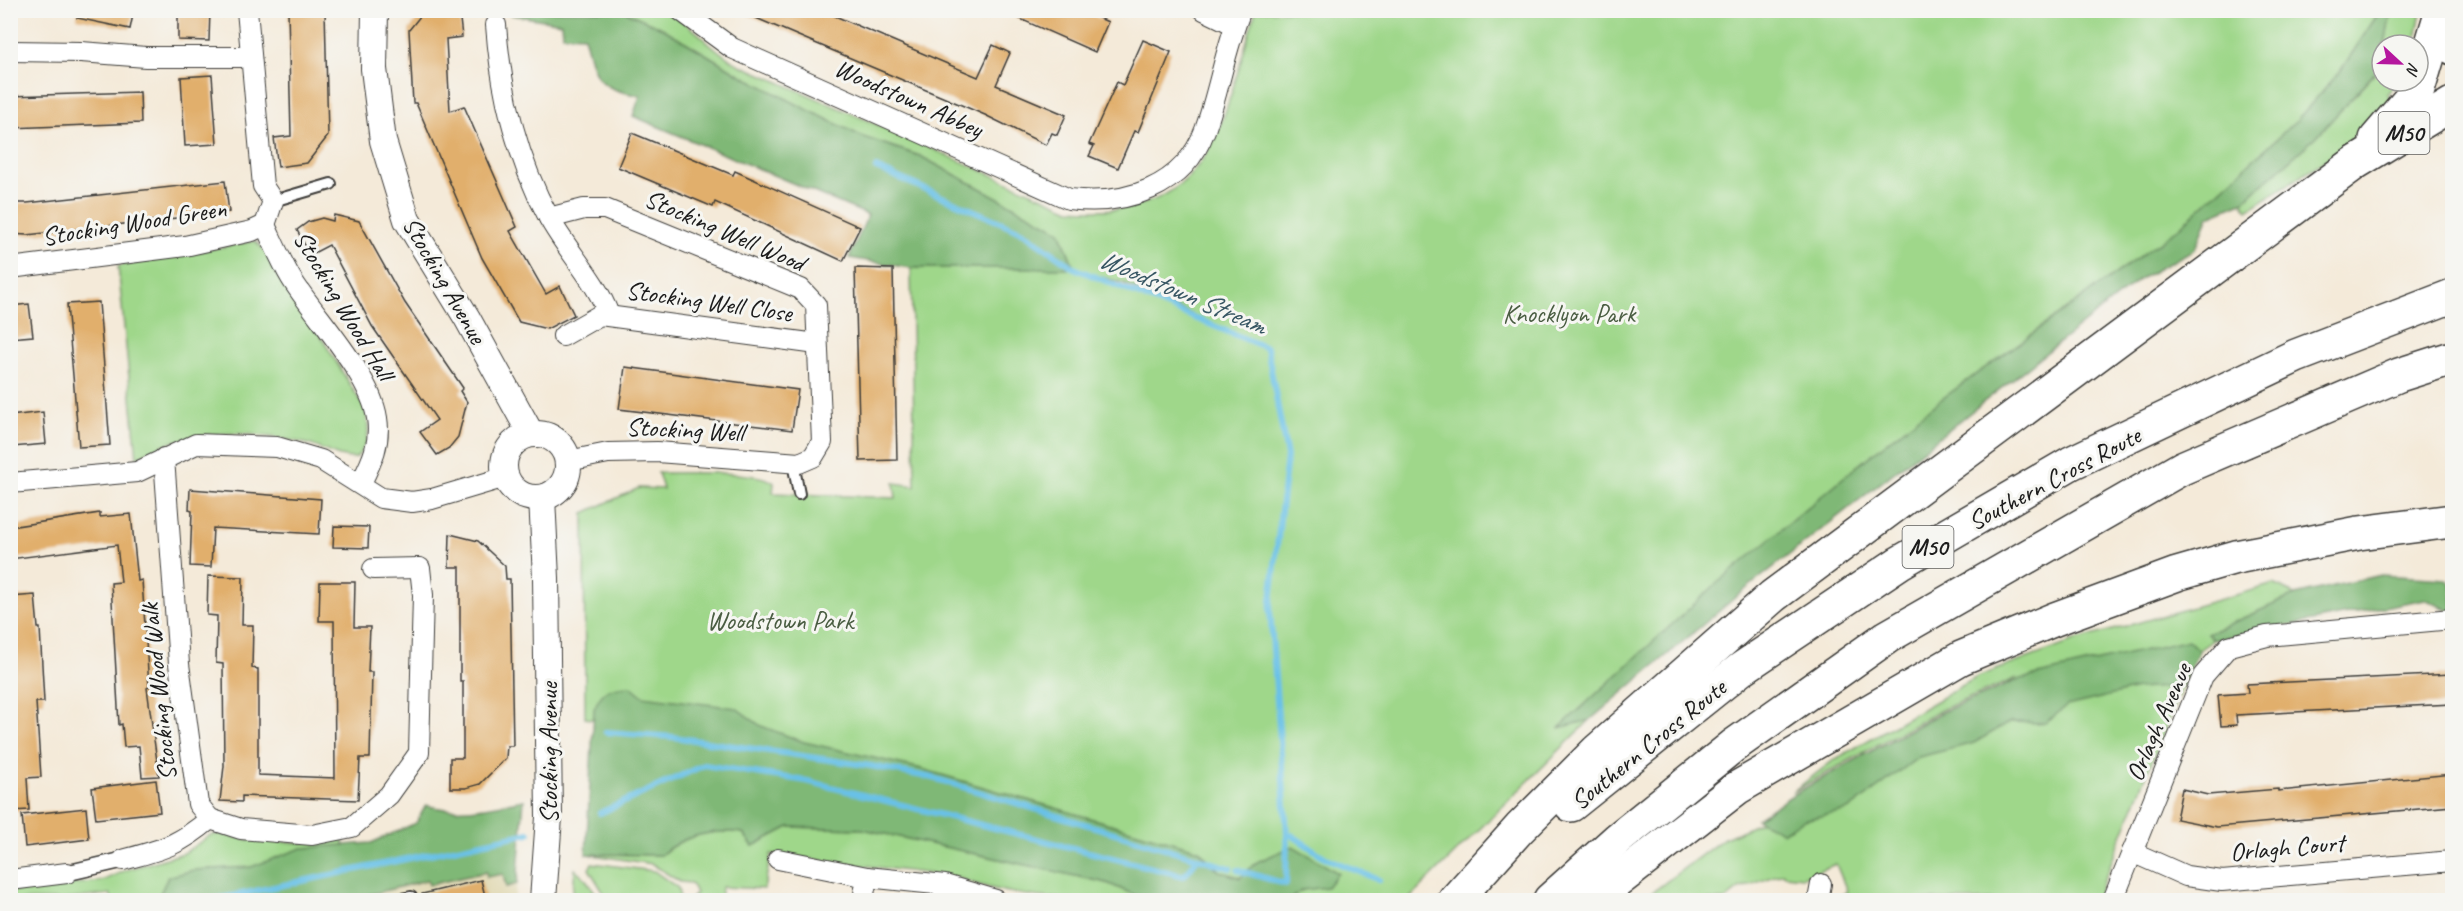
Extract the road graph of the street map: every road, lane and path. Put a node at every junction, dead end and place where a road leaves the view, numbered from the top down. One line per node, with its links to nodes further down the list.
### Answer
1 (247, 10): 11 (street)
2 (375, 10): 24 (street, Stocking Avenue)
3 (680, 10): 7 (street, Woodstown Abbey)
4 (1204, 10): 7 (street)
5 (2442, 10): 13 (highway, M50)
6 (2452, 10): 9 (main road)
7 (1238, 18)
8 (496, 25): 16 (street)
9 (2452, 50)
10 (10, 51): 11 (street)
11 (250, 57): 15 (street)
12 (2452, 104): 13 (highway, M50)
13 (2355, 163): 51 (highway, M50)
14 (331, 184): 15 (lane)
15 (273, 201): 17 (street)
16 (549, 218): 20 (street); 22 (street, Stocking Well Wood)
17 (264, 225): 18 (street, Stocking Wood Green); 30 (street, Stocking Wood Hall)
18 (10, 268)
19 (2452, 296): 52 (highway, Southern Cross Route / M50)
20 (609, 315): 21 (street, Stocking Well Close); 22 (street, Stocking Well Close)
21 (563, 336)
22 (818, 344): 27 (street, Stocking Well Wood)
23 (2452, 358): 53 (highway, Southern Cross Route / M50)
24 (531, 434): 26 (street); 28 (street)
25 (164, 458): 29 (street); 30 (street); 38 (street, Stocking Wood Walk)
26 (568, 461): 27 (street, Stocking Well); 32 (street)
27 (796, 463): 31 (lane)
28 (506, 477): 30 (street); 32 (street)
29 (10, 483)
30 (361, 483)
31 (799, 494)
32 (542, 498): 48 (street, Stocking Avenue)
33 (2452, 521): 34 (highway)
34 (2415, 527): 35 (highway); 54 (highway)
35 (2452, 545)
36 (374, 569): 38 (street)
37 (2452, 619): 39 (street, Orlagh Avenue)
38 (210, 819): 41 (street)
39 (2132, 852): 42 (street, Orlagh Court); 55 (street, Orlagh Avenue)
40 (778, 859): 44 (street)
41 (123, 860): 43 (street)
42 (2452, 861)
43 (67, 873): 45 (street)
44 (867, 877): 49 (street); 50 (street)
45 (10, 879)
46 (396, 900): 47 (lane)
47 (412, 900)
48 (543, 900)
49 (863, 900)
50 (996, 900)
51 (1455, 900)
52 (1465, 900)
53 (1551, 900)
54 (1593, 900)
55 (2113, 900)

